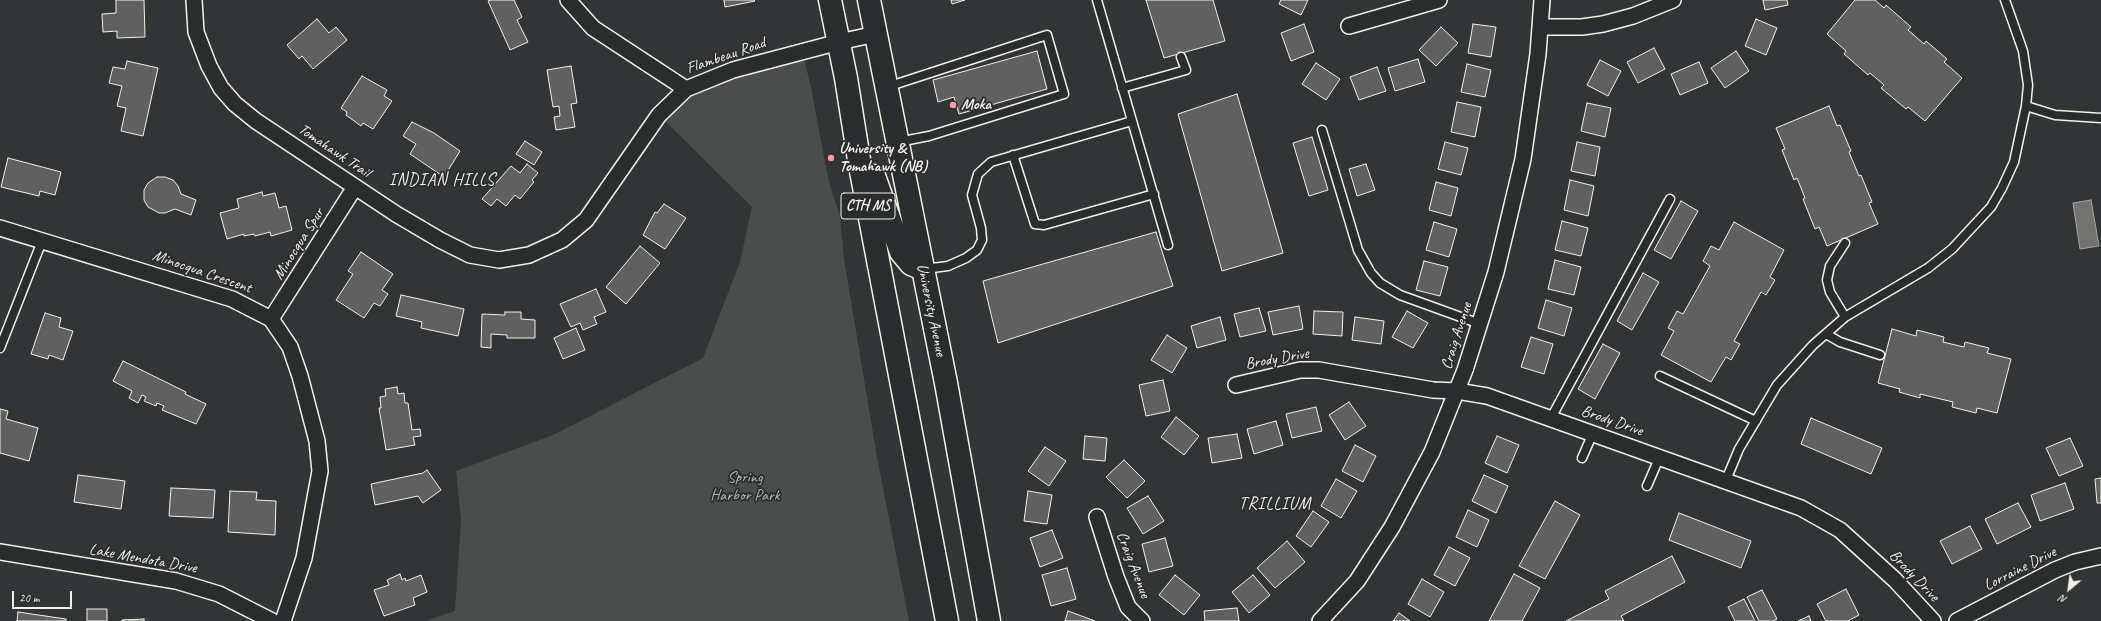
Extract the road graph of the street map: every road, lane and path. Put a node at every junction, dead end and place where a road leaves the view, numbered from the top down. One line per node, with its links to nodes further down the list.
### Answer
1 (194, 0): 25 (street, Tomahawk Trail)
2 (568, 0): 17 (street, Flambeau Road)
3 (830, 0): 13 (main road, CTH MS)
4 (869, 0): 12 (main road, University Avenue / CTH MS)
5 (1097, 0): 16 (lane)
6 (1439, 0): 10 (street)
7 (1542, 0): 11 (street, Craig Avenue)
8 (1673, 0): 11 (street)
9 (2005, 0): 18 (lane)
10 (1349, 26)
11 (1540, 27): 35 (street, Craig Avenue)
12 (876, 34): 13 (street, Flambeau Road); 15 (main road, University Avenue / CTH MS)
13 (839, 42): 17 (street, Flambeau Road); 21 (main road, CTH MS)
14 (1182, 57): 16 (lane)
15 (887, 87): 23 (main road, University Avenue / CTH MS); 23 (lane)
16 (1122, 88): 20 (lane)
17 (686, 89): 25 (street, Tomahawk Trail)
18 (2026, 106): 19 (lane); 33 (lane)
19 (2101, 118)
20 (1132, 121): 24 (lane); 26 (lane)
21 (854, 129): 32 (main road); 54 (main road, CTH MS)
22 (1322, 130): 35 (lane)
23 (898, 142): 32 (main road, University Avenue / CTH MS)
24 (1013, 155): 26 (lane); 32 (lane)
25 (355, 187): 34 (street, Minocqua Spur)
26 (1154, 194): 31 (lane)
27 (1670, 199): 42 (lane)
28 (0, 228): 29 (street, Minocqua Crescent)
29 (42, 241): 34 (street, Minocqua Crescent); 37 (lane)
30 (1846, 243): 33 (lane)
31 (1168, 245)
32 (923, 269): 55 (main road, University Avenue / CTH MS)
33 (1845, 317): 36 (lane)
34 (272, 319): 53 (street)
35 (1480, 324): 41 (street, Craig Avenue)
36 (1826, 334): 38 (lane); 43 (lane)
37 (0, 348)
38 (1880, 355)
39 (1660, 376): 43 (lane)
40 (1236, 385): 41 (street, Brody Drive)
41 (1457, 391): 42 (street, Brody Drive); 57 (street, Craig Avenue)
42 (1551, 418): 44 (street, Brody Drive)
43 (1756, 421): 47 (lane)
44 (1593, 433): 45 (street, Brody Drive); 46 (lane)
45 (1660, 456): 47 (street, Brody Drive); 48 (lane)
46 (1582, 458)
47 (1726, 480): 58 (street, Brody Drive)
48 (1647, 486)
49 (1096, 518): 56 (street, Craig Avenue)
50 (0, 552): 52 (street, Lake Mendota Drive)
51 (2101, 556): 59 (street, Lorraine Drive)
52 (272, 621)
53 (283, 621)
54 (947, 621)
55 (989, 621)
56 (1142, 621)
57 (1320, 621)
58 (1933, 621)
59 (1957, 621)

